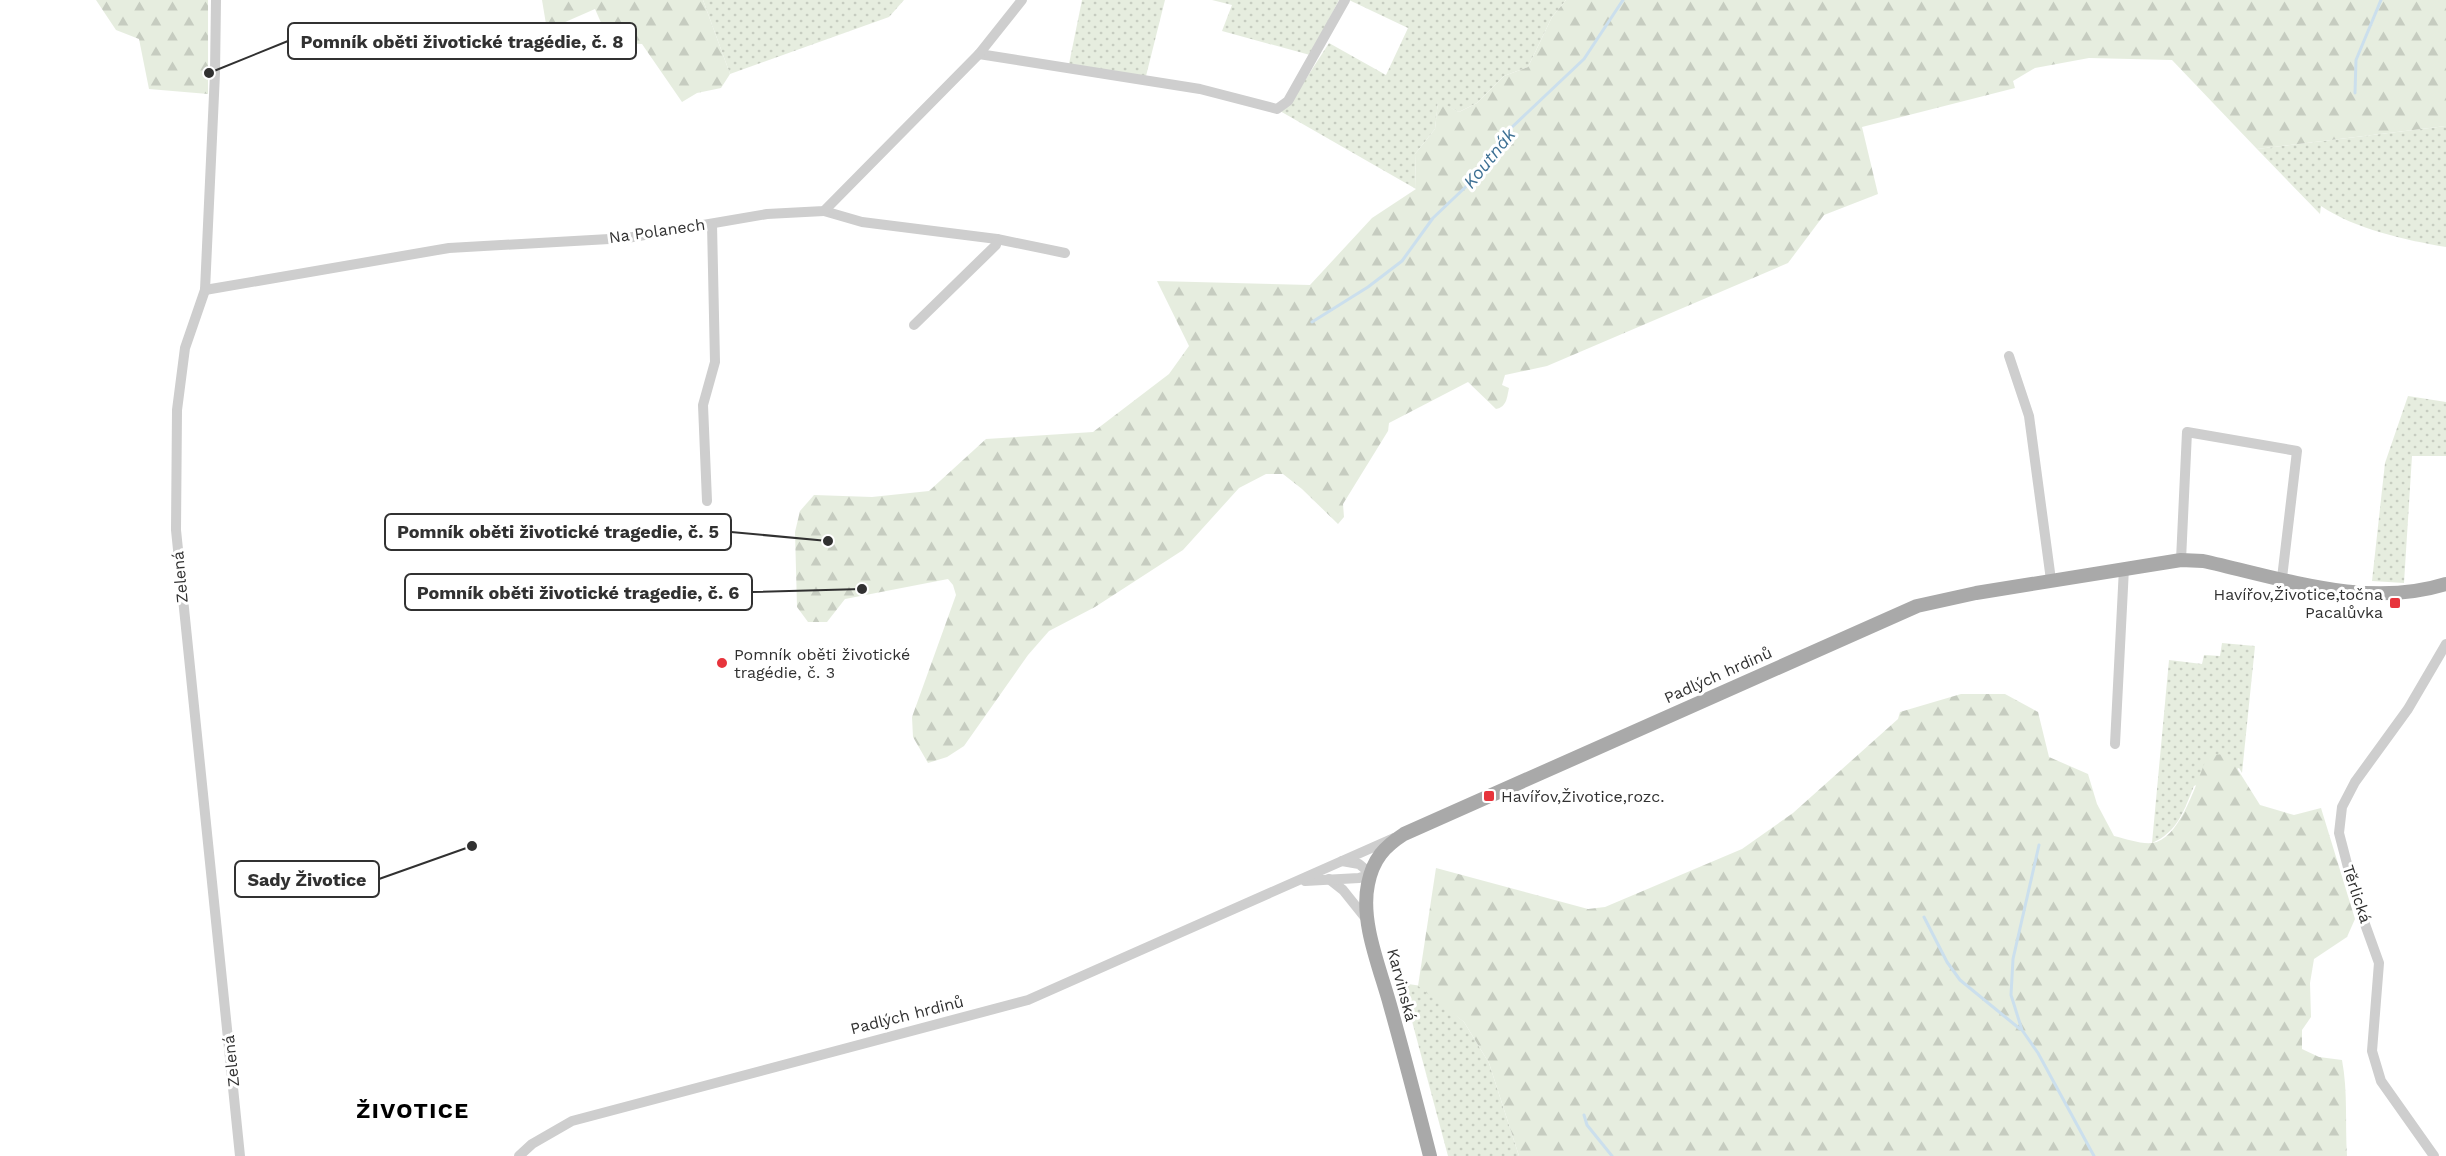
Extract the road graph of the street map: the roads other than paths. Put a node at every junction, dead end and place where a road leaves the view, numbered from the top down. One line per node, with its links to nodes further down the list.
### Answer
1 (216, 0): 9 (street, Zelená)
2 (1022, 0): 4 (street)
3 (1345, 0): 4 (street)
4 (979, 54): 5 (street)
5 (824, 211): 6 (street, Na Polanech); 7 (street, Na Polanech)
6 (712, 224): 9 (street, Na Polanech); 12 (street)
7 (997, 239): 8 (street, Na Polanech); 10 (street)
8 (1065, 253)
9 (205, 290): 26 (street, Zelená)
10 (914, 325)
11 (2009, 357): 16 (street)
12 (707, 501)
13 (2181, 560): 14 (main road, Padlých hrdinů); 15 (main road, Padlých hrdinů); 15 (street)
14 (2124, 568): 16 (main road, Padlých hrdinů); 19 (street)
15 (2282, 578): 17 (main road, Padlých hrdinů)
16 (2051, 580): 20 (main road, Padlých hrdinů)
17 (2446, 584)
18 (2446, 644): 29 (street, Těrlická)
19 (2115, 744)
20 (1404, 834): 21 (street, Padlých hrdinů); 22 (main road, Karvinská)
21 (1342, 861): 22 (street); 24 (street, Padlých hrdinů)
22 (1371, 874): 23 (street, Padlých hrdinů); 25 (main road, Karvinská)
23 (1328, 879): 24 (street, Padlých hrdinů); 25 (street)
24 (1296, 882): 27 (street, Padlých hrdinů)
25 (1369, 922): 28 (main road, Karvinská)
26 (240, 1156)
27 (519, 1156)
28 (1430, 1156)
29 (2434, 1156)

